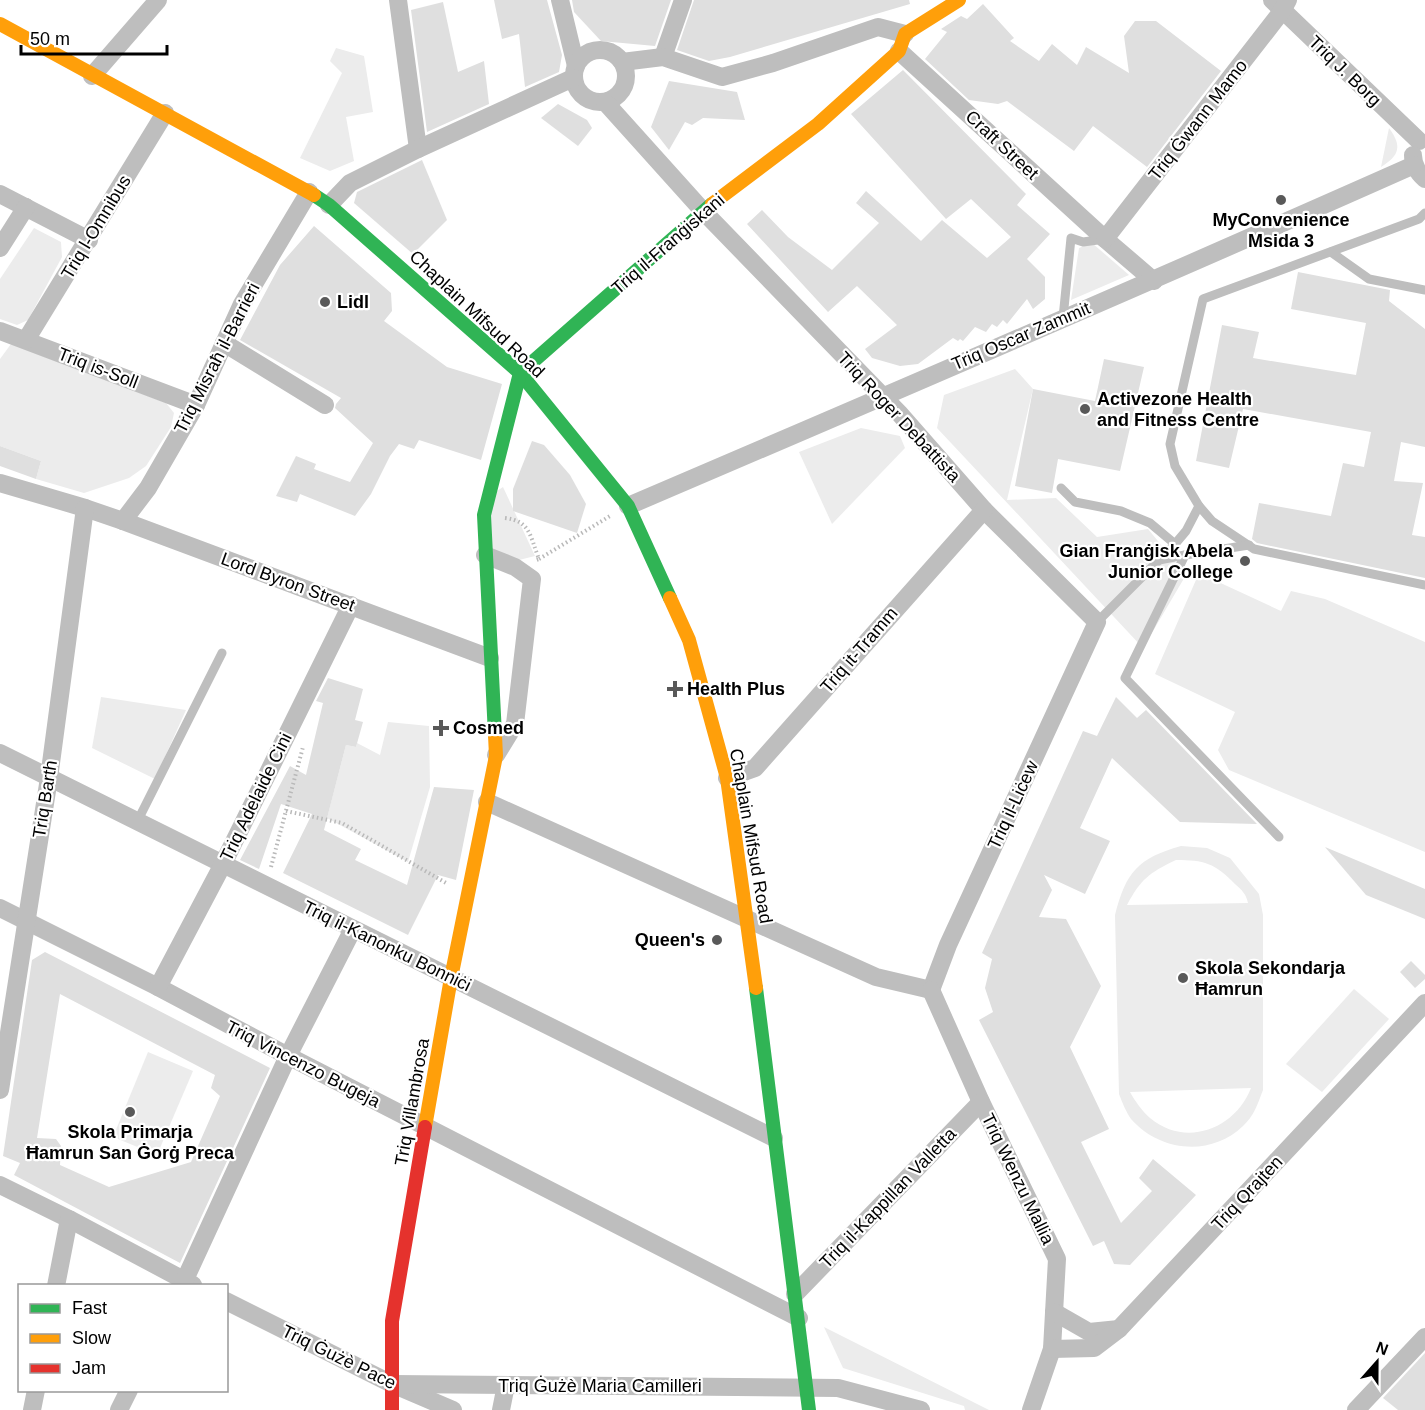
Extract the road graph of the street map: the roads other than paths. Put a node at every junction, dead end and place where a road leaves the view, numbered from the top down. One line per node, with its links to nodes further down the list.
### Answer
1 (398, 0): 17 (street)
2 (683, 0): 10 (street)
3 (959, 0): 8 (street, Triq il-Franġiskani)
4 (156, 1): 13 (street)
5 (1281, 4): 16 (street, Triq J. Borg); 25 (street, Triq Ġwann Mamo)
6 (561, 6): 9 (street); 12 (street)
7 (0, 24): 13 (street, Chaplain Mifsud Road)
8 (902, 43): 10 (street); 23 (street, Triq il-Franġiskani); 25 (street, Craft Street)
9 (591, 52): 11 (street); 12 (street)
10 (663, 57): 11 (street)
11 (622, 62): 14 (street)
12 (575, 72): 14 (street); 17 (street)
13 (92, 76): 15 (street, Chaplain Mifsud Road)
14 (605, 102): 23 (street)
15 (165, 113): 19 (street, Chaplain Mifsud Road); 26 (street, Triq l-Omnibus)
16 (1422, 139): 18 (street)
17 (418, 149): 21 (street)
18 (1419, 172): 29 (street, Triq Oscar Zammit)
19 (309, 192): 21 (street, Chaplain Mifsud Road); 34 (street, Triq Misraħ il-Barrieri)
20 (0, 194): 22 (street)
21 (328, 205): 35 (street, Chaplain Mifsud Road)
22 (26, 207): 26 (street); 27 (street)
23 (703, 211): 35 (street, Triq il-Franġiskani); 36 (street, Triq Roger Debattista)
24 (1425, 213): 28 (lane)
25 (1105, 239): 29 (street, Craft Street); 31 (lane)
26 (89, 240): 33 (street, Triq l-Omnibus)
27 (0, 248)
28 (1331, 252): 30 (lane); 42 (lane)
29 (1154, 281): 31 (street, Triq Oscar Zammit)
30 (1425, 290)
31 (1063, 318): 36 (street, Triq Oscar Zammit)
32 (0, 331): 33 (street, Triq is-Soll)
33 (26, 340): 37 (street, Triq is-Soll)
34 (224, 343): 37 (street, Triq Misraħ il-Barrieri); 38 (street)
35 (520, 374): 41 (street, Chaplain Mifsud Road); 48 (street)
36 (882, 396): 41 (street, Triq Oscar Zammit); 44 (street, Triq Roger Debattista)
37 (196, 405): 45 (street, Triq Misraħ il-Barrieri)
38 (325, 405)
39 (0, 483): 43 (street)
40 (1061, 488): 46 (lane)
41 (627, 506): 59 (street, Chaplain Mifsud Road)
42 (1199, 506): 46 (lane); 47 (lane)
43 (85, 508): 45 (street, Lord Byron Street); 58 (street, Triq Barth)
44 (984, 510): 53 (street, Triq Roger Debattista); 59 (street, Triq it-Tramm)
45 (123, 521): 52 (street, Lord Byron Street)
46 (1175, 544): 50 (lane)
47 (1249, 545): 49 (lane); 51 (lane)
48 (485, 555): 55 (street); 57 (street)
49 (1185, 555): 50 (lane); 62 (lane)
50 (1156, 561): 53 (lane)
51 (1425, 585)
52 (351, 605): 55 (street, Lord Byron Street); 63 (street, Triq Adelaide Cini)
53 (1097, 622): 70 (street, Triq il-Liċew)
54 (222, 653): 61 (lane)
55 (490, 658): 57 (street)
56 (0, 753): 58 (street, Triq il-Kanonku Bonniċi)
57 (495, 756): 60 (street)
58 (49, 778): 61 (street, Triq il-Kanonku Bonniċi); 66 (street, Triq Barth)
59 (727, 778): 65 (street, Chaplain Mifsud Road)
60 (487, 802): 65 (street); 68 (street, Triq Villambrosa)
61 (137, 822): 63 (street, Triq il-Kanonku Bonniċi)
62 (1279, 837)
63 (223, 864): 67 (street, Triq il-Kanonku Bonniċi); 69 (street, Triq Adelaide Cini)
64 (0, 908): 66 (street, Triq Vincenzo Bugeja)
65 (747, 920): 70 (street); 76 (street, Chaplain Mifsud Road)
66 (26, 921): 69 (street, Triq Vincenzo Bugeja); 73 (street, Triq Barth)
67 (353, 929): 68 (street, Triq il-Kanonku Bonniċi); 72 (street)
68 (451, 978): 75 (street, Triq Villambrosa); 76 (street, Triq il-Kanonku Bonniċi)
69 (158, 987): 72 (street, Triq Vincenzo Bugeja)
70 (931, 990): 74 (street, Triq Wenzu Mallia)
71 (1425, 1003): 85 (street, Triq Qrajten)
72 (288, 1056): 75 (street, Triq Vincenzo Bugeja); 80 (street)
73 (0, 1090)
74 (981, 1102): 81 (street, Triq il-Kappillan Valletta); 83 (street, Triq Wenzu Mallia)
75 (426, 1128): 84 (street, Triq Vincenzo Bugeja); 88 (street, Triq Villambrosa)
76 (774, 1138): 81 (street, Chaplain Mifsud Road)
77 (0, 1185): 78 (street)
78 (69, 1219): 79 (street); 80 (street)
79 (56, 1284)
80 (187, 1284)
81 (795, 1294): 84 (street, Chaplain Mifsud Road)
82 (228, 1303): 88 (street, Triq Ġużè Pace)
83 (1054, 1312): 85 (street); 87 (street, Triq Wenzu Mallia)
84 (799, 1318): 90 (street, Chaplain Mifsud Road)
85 (1119, 1329): 87 (street, Triq Qrajten)
86 (1425, 1337): 101 (street)
87 (1052, 1348): 100 (street, Triq Wenzu Mallia)
88 (392, 1384): 89 (street, Triq Ġużè Maria Camilleri); 95 (street, Triq Villambrosa); 96 (street, Triq Ġużè Pace)
89 (506, 1385): 90 (street, Triq Ġużè Maria Camilleri); 97 (street)
90 (807, 1388): 98 (street, Chaplain Mifsud Road); 99 (street, Triq Ġużè Maria Camilleri)
91 (36, 1392): 93 (street)
92 (128, 1392): 94 (street)
93 (32, 1410)
94 (119, 1410)
95 (392, 1410)
96 (453, 1410)
97 (501, 1410)
98 (809, 1410)
99 (921, 1410)
100 (1031, 1410)
101 (1356, 1410)

